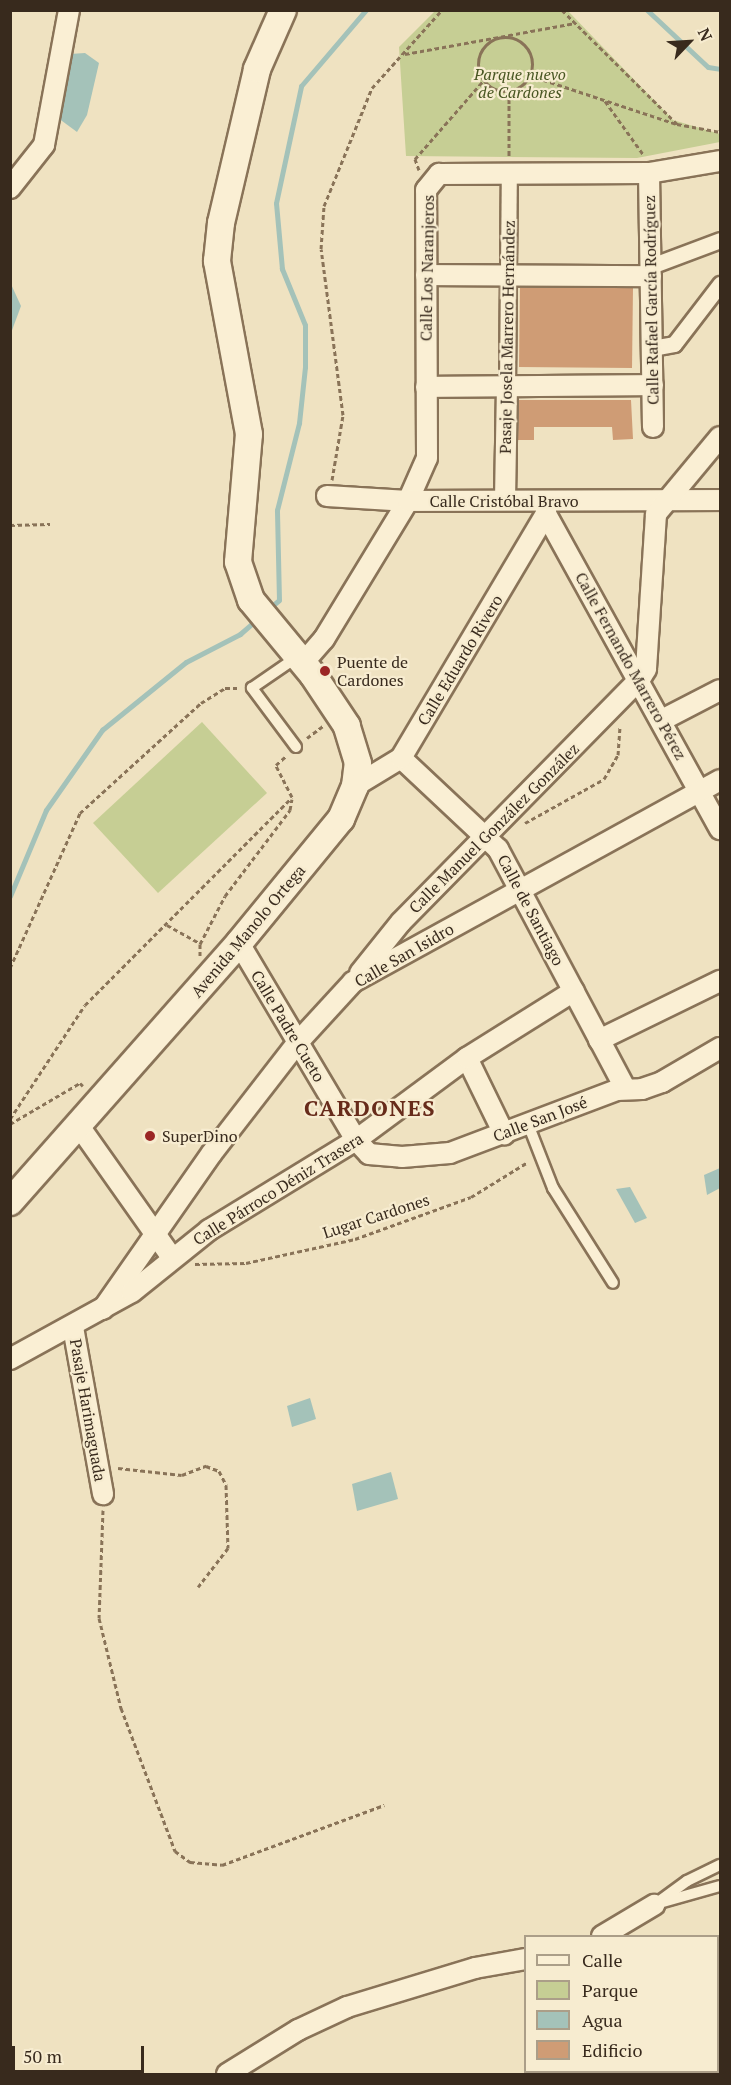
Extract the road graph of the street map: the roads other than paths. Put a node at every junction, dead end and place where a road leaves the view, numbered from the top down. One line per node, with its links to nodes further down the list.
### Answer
1 (69, 10): 6 (street)
2 (283, 10): 24 (street, Avenida Manolo Ortega)
3 (720, 161): 4 (street, Calle Los Naranjeros)
4 (649, 172): 5 (street, Calle Los Naranjeros); 8 (street, Calle Rafael García Rodríguez)
5 (509, 173): 9 (street, Calle Los Naranjeros); 10 (street, Pasaje Josela Marrero Hernández)
6 (10, 188)
7 (720, 240): 8 (street)
8 (651, 271): 10 (street); 12 (street, Calle Rafael García Rodríguez)
9 (426, 275): 10 (street); 15 (street, Calle Los Naranjeros)
10 (510, 275): 14 (street, Pasaje Josela Marrero Hernández)
11 (720, 284): 12 (street)
12 (652, 348): 13 (street, Calle Rafael García Rodríguez)
13 (652, 385): 14 (street); 16 (street, Calle Rafael García Rodríguez)
14 (507, 386): 15 (street); 20 (street, Pasaje Josela Marrero Hernández)
15 (426, 387): 22 (street, Calle Los Naranjeros)
16 (653, 427)
17 (720, 436): 19 (street)
18 (327, 496): 22 (street)
19 (668, 499): 21 (street, Calle Cristóbal Bravo); 23 (street, Calle Cristóbal Bravo); 25 (street)
20 (505, 500): 22 (street, Calle Cristóbal Bravo); 23 (street, Calle Cristóbal Bravo)
21 (720, 500)
22 (408, 501): 24 (street, Calle Cristóbal Bravo)
23 (546, 508): 25 (street, Calle Fernando Marrero Pérez); 29 (street, Calle Eduardo Rivero)
24 (300, 660): 28 (lane); 31 (street, Avenida Manolo Ortega)
25 (640, 679): 27 (street, Calle Fernando Marrero Pérez); 34 (street, Calle Manuel González González)
26 (720, 690): 27 (street)
27 (662, 720): 32 (street, Calle Fernando Marrero Pérez)
28 (296, 747)
29 (401, 759): 31 (street, Calle Eduardo Rivero); 34 (street, Calle de Santiago)
30 (720, 780): 32 (street, Calle San Isidro)
31 (355, 786): 36 (street, Avenida Manolo Ortega)
32 (699, 791): 33 (street, Calle Fernando Marrero Pérez); 35 (street, Calle San Isidro)
33 (720, 829)
34 (486, 840): 35 (street, Calle de Santiago); 38 (street, Calle Manuel González González)
35 (520, 890): 38 (street, Calle San Isidro); 39 (street, Calle de Santiago)
36 (238, 943): 41 (street, Calle Padre Cueto); 45 (street, Avenida Manolo Ortega)
37 (720, 981): 40 (street)
38 (353, 982): 41 (street, Calle San Isidro)
39 (574, 991): 40 (street, Calle de Santiago); 43 (street, Calle Párroco Déniz Trasera)
40 (599, 1040): 44 (street, Calle de Santiago)
41 (298, 1042): 48 (street, Calle Padre Cueto); 50 (street, Calle San Isidro)
42 (720, 1048): 44 (street, Calle San José)
43 (467, 1058): 47 (street); 48 (street, Calle Párroco Déniz Trasera)
44 (625, 1088): 46 (street, Calle San José)
45 (87, 1117): 49 (street, Avenida Manolo Ortega); 50 (street)
46 (528, 1124): 47 (street, Calle San José); 52 (lane)
47 (504, 1134): 48 (street, Calle San José)
48 (356, 1140): 51 (street, Calle Párroco Déniz Trasera)
49 (10, 1202)
50 (155, 1233): 51 (street); 53 (street, Calle San Isidro)
51 (172, 1258): 53 (street, Calle Párroco Déniz Trasera)
52 (613, 1283)
53 (103, 1309): 54 (street, Calle Párroco Déniz Trasera)
54 (73, 1327): 55 (street, Calle Párroco Déniz Trasera); 56 (street, Pasaje Harimaguada)
55 (10, 1359)
56 (103, 1494)
57 (720, 1864): 59 (lane)
58 (720, 1886): 59 (lane)
59 (654, 1905): 60 (street)
60 (604, 1935)
61 (524, 1959): 62 (street)
62 (227, 2074)

